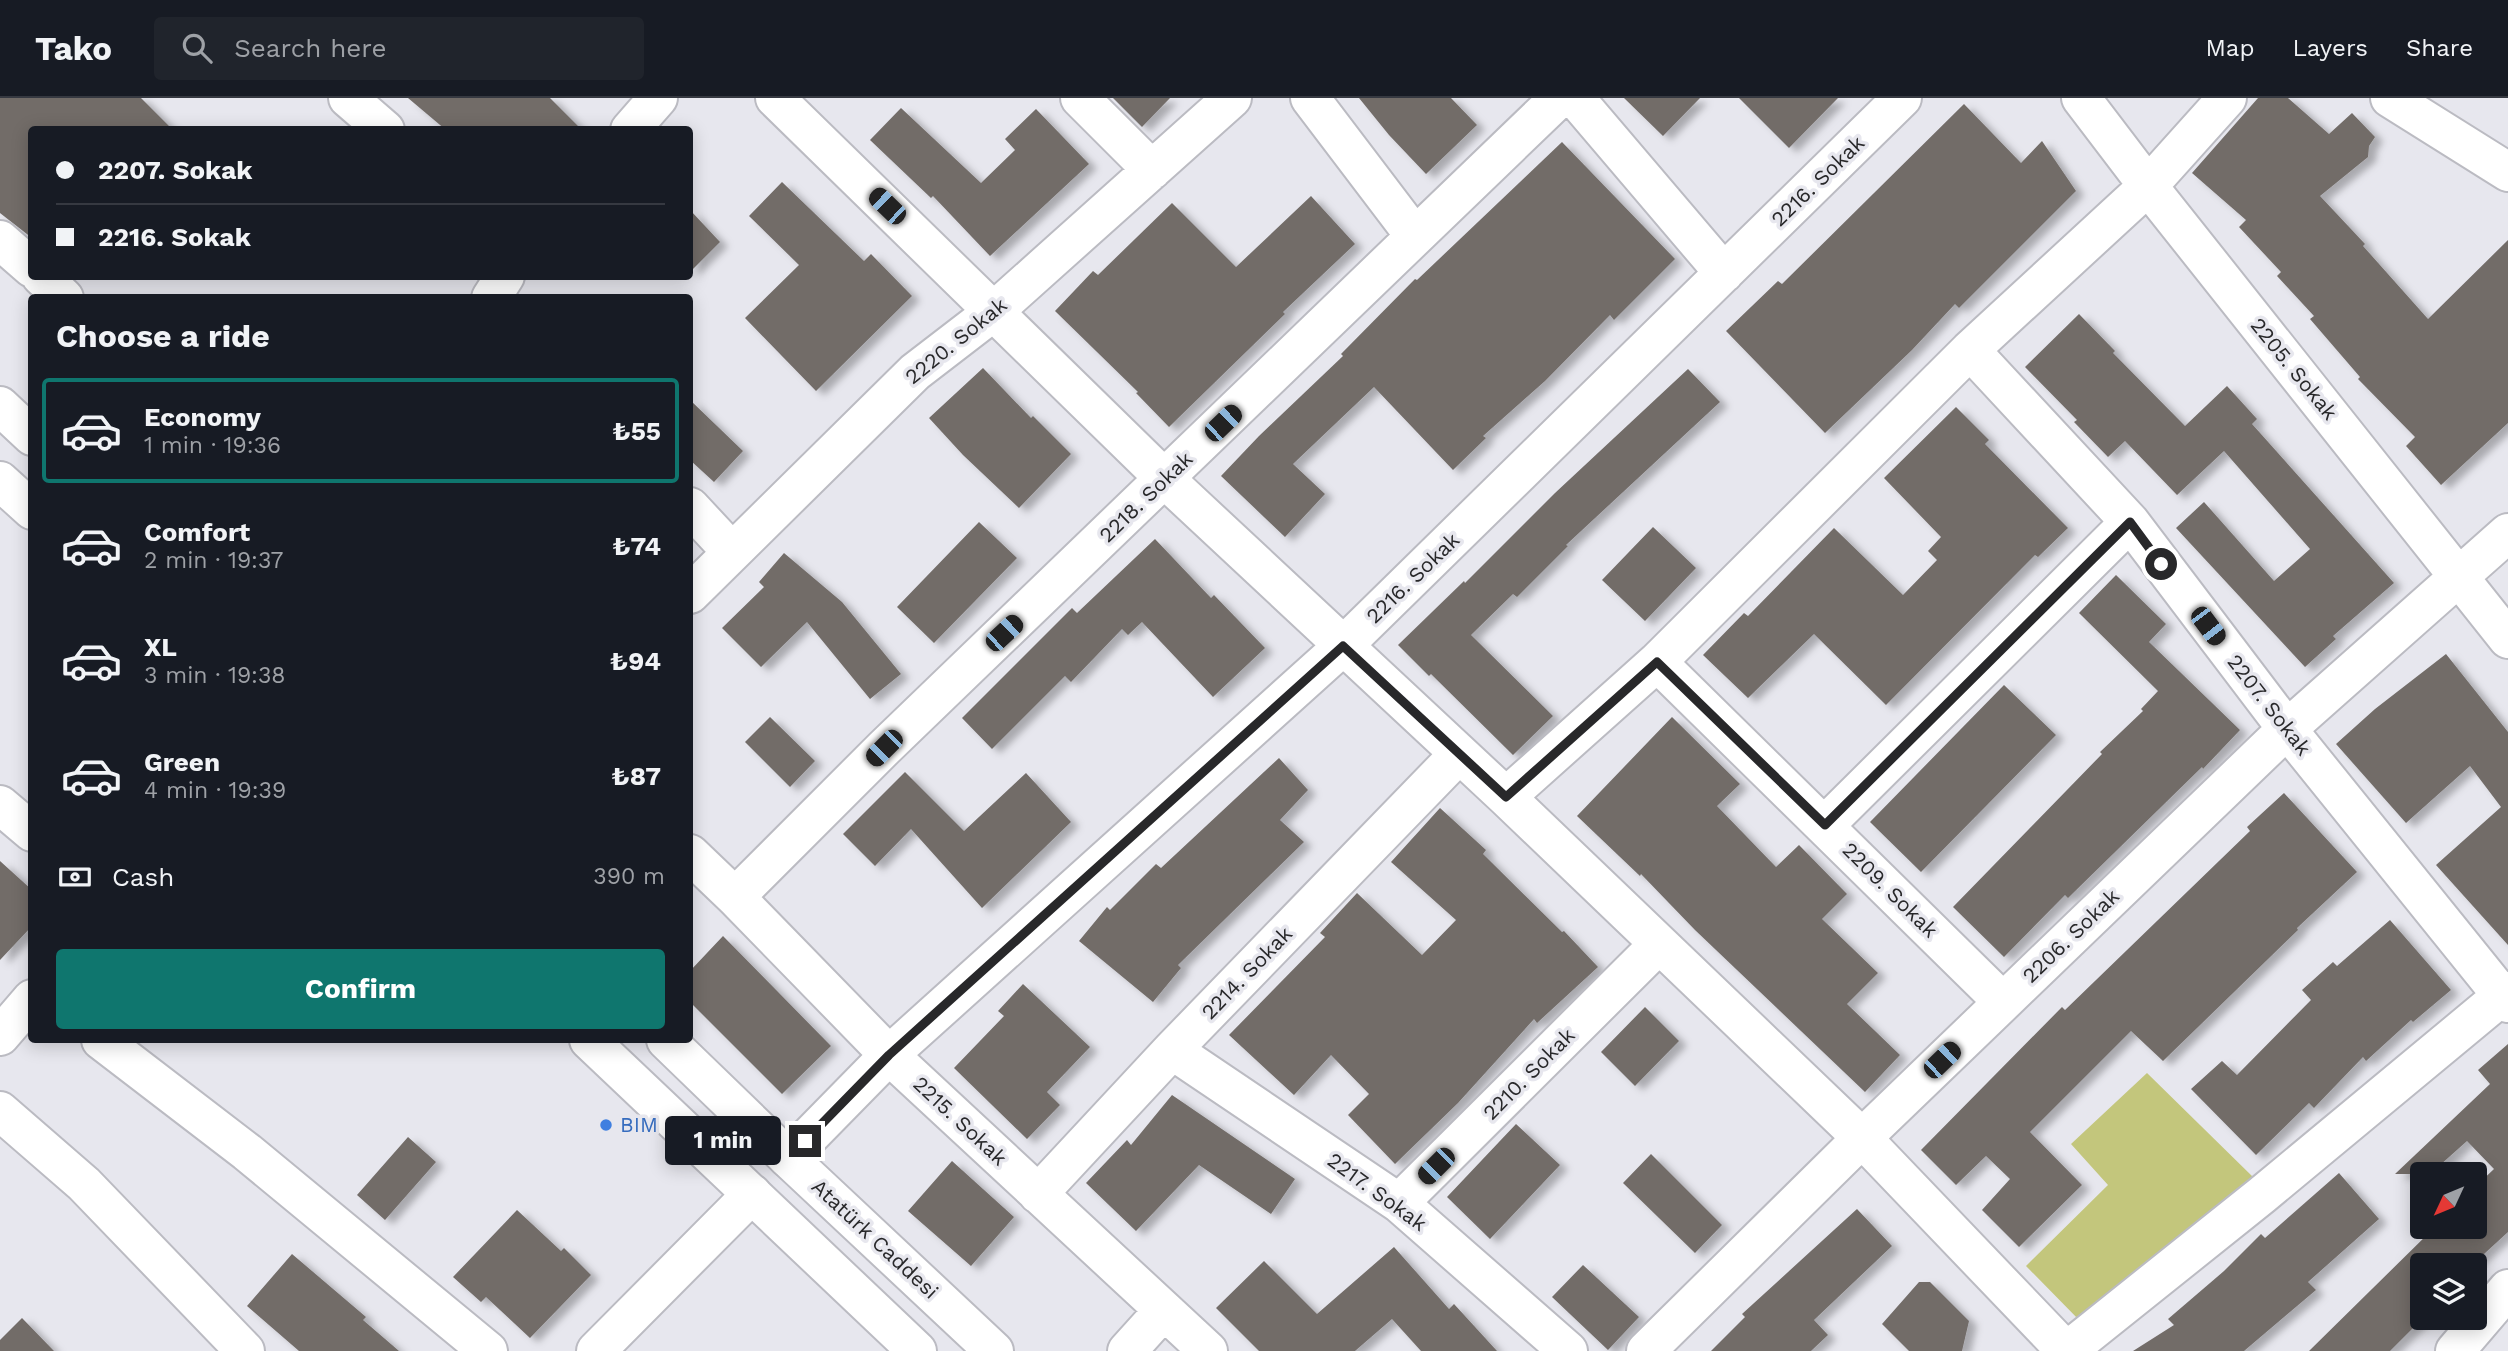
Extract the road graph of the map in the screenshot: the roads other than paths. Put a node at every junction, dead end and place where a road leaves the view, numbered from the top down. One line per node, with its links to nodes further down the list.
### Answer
1 (348, 98): 13 (street)
2 (658, 98): 14 (street)
3 (775, 98): 24 (street)
4 (1080, 98): 15 (street)
5 (1232, 98): 15 (street, 2220. Sokak)
6 (1310, 98): 18 (street)
7 (1559, 98): 18 (street, 2218. Sokak)
8 (1575, 98): 21 (street)
9 (1902, 98): 21 (street, 2216. Sokak)
10 (2081, 98): 17 (street, 2205. Sokak)
11 (2227, 98): 17 (street)
12 (2390, 98): 16 (street)
13 (380, 126)
14 (634, 126)
15 (1152, 170): 24 (street, 2220. Sokak)
16 (2508, 172)
17 (2148, 186): 25 (street); 35 (street, 2205. Sokak)
18 (1415, 235): 28 (street, 2218. Sokak)
19 (0, 240): 20 (street)
20 (28, 264)
21 (1724, 273): 38 (street, 2216. Sokak)
22 (45, 280): 23 (street)
23 (60, 294)
24 (993, 312): 28 (street); 34 (street, 2220. Sokak)
25 (1970, 350): 32 (street, 2207. Sokak); 39 (street)
26 (0, 406): 27 (street)
27 (28, 432)
28 (1165, 479): 38 (street); 47 (street, 2218. Sokak)
29 (0, 481): 30 (street)
30 (28, 506)
31 (693, 510): 34 (street)
32 (2130, 522): 40 (street, 2207. Sokak); 44 (street)
33 (2508, 533): 35 (street, 2206. Sokak)
34 (732, 551): 36 (street, 2220. Sokak)
35 (2459, 576): 37 (street, 2205. Sokak); 40 (street, 2206. Sokak)
36 (693, 591)
37 (2508, 639)
38 (1343, 646): 41 (street); 57 (street, 2216. Sokak)
39 (1657, 662): 42 (street); 44 (street, 2209. Sokak)
40 (2287, 729): 49 (street, 2207. Sokak); 50 (street, 2206. Sokak)
41 (1459, 754): 42 (street); 56 (street, 2214. Sokak)
42 (1506, 797): 48 (street)
43 (0, 804): 45 (street)
44 (1825, 825): 50 (street, 2209. Sokak)
45 (28, 828)
46 (693, 857): 47 (street, 2215. Sokak)
47 (736, 897): 57 (street, 2215. Sokak)
48 (1659, 944): 59 (street); 63 (street, 2210. Sokak)
49 (2506, 996): 75 (street)
50 (2003, 1002): 59 (street, 2206. Sokak)
51 (28, 1004): 52 (street)
52 (0, 1036)
53 (105, 1043): 67 (street)
54 (592, 1043): 61 (street)
55 (669, 1043): 60 (street, Atatürk Caddesi)
56 (1172, 1050): 62 (street, 2214. Sokak); 63 (street, 2217. Sokak)
57 (889, 1055): 60 (street, 2216. Sokak); 62 (street, 2215. Sokak)
58 (0, 1111): 66 (street)
59 (1862, 1138): 74 (street, 2206. Sokak); 75 (street)
60 (788, 1158): 70 (street, Atatürk Caddesi)
61 (752, 1194): 68 (street); 69 (street)
62 (1038, 1194): 65 (street, 2215. Sokak)
63 (1399, 1203): 73 (street, 2217. Sokak)
64 (2508, 1289): 76 (street)
65 (1164, 1310): 71 (street); 72 (street, 2215. Sokak)
66 (245, 1351)
67 (488, 1351)
68 (596, 1351)
69 (917, 1351)
70 (994, 1351)
71 (1127, 1351)
72 (1208, 1351)
73 (1568, 1351)
74 (1646, 1351)
75 (2066, 1351)
76 (2455, 1351)

